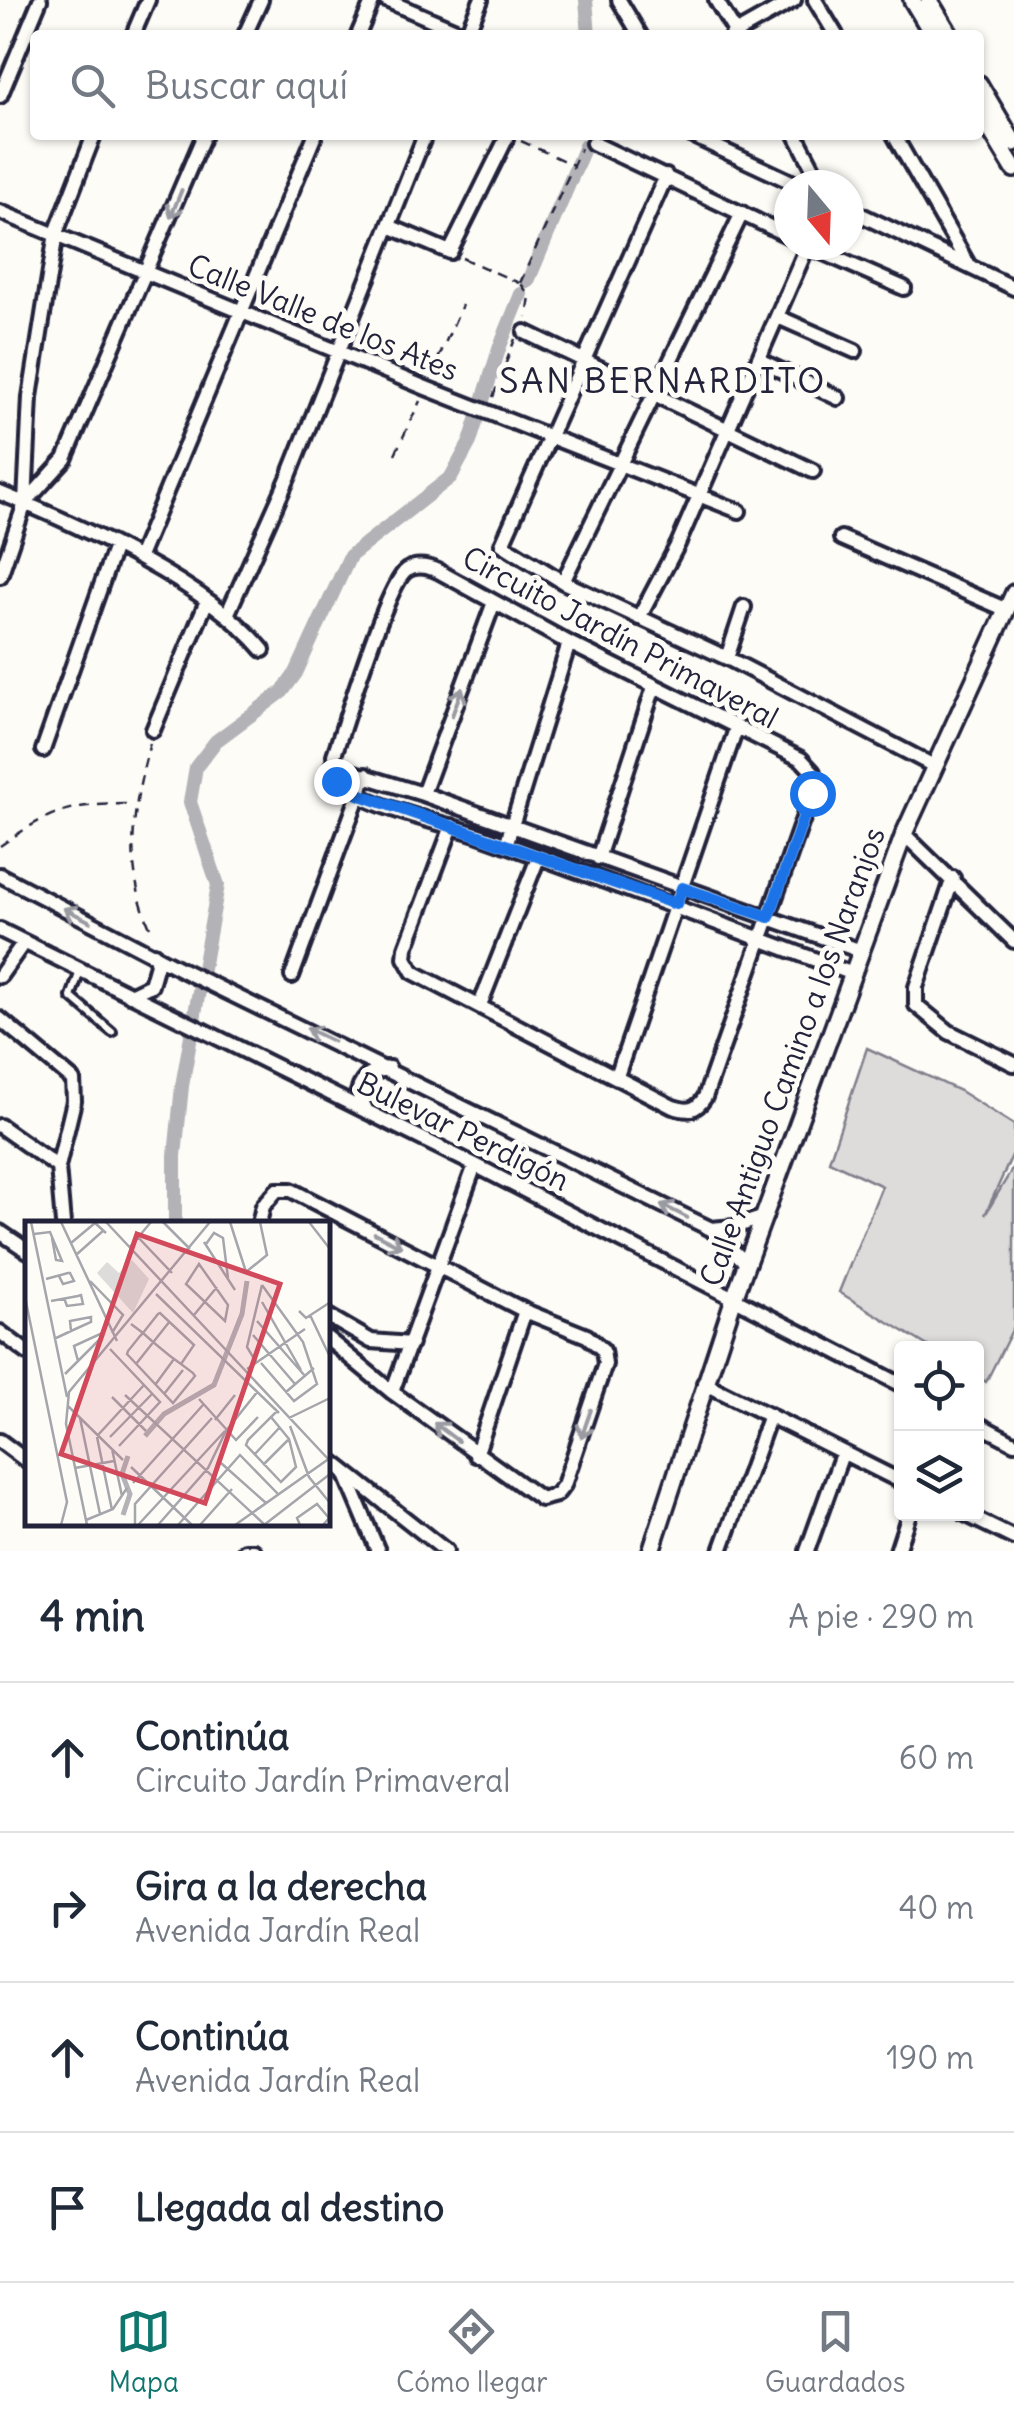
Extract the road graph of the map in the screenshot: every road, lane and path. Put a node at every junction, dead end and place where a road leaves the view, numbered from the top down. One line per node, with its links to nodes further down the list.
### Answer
1 (40, 0): 25 (street)
2 (148, 0): 13 (street)
3 (261, 0): 14 (street)
4 (373, 0): 15 (street)
5 (386, 0): 16 (street)
6 (481, 0): 17 (street)
7 (619, 0): 18 (street)
8 (716, 0): 19 (street)
9 (794, 0): 20 (street)
10 (815, 0): 21 (street)
11 (912, 0): 22 (street)
12 (929, 0): 23 (street)
13 (135, 30)
14 (248, 30)
15 (360, 30)
16 (455, 30)
17 (468, 30)
18 (637, 30)
19 (733, 30)
20 (742, 30)
21 (833, 30)
22 (930, 30)
23 (947, 30)
24 (984, 92): 37 (street)
25 (0, 96)
26 (984, 119): 39 (street)
27 (92, 140): 48 (street)
28 (202, 140): 53 (street, one-way to 53)
29 (314, 140): 57 (street)
30 (422, 140): 46 (street)
31 (506, 140): 49 (street)
32 (520, 140): 38 (path)
33 (588, 140): 38 (path); 42 (street)
34 (704, 140): 41 (street)
35 (799, 140): 40 (street)
36 (897, 140): 52 (street)
37 (1014, 143)
38 (574, 165): 54 (path)
39 (1014, 169)
40 (814, 170)
41 (774, 173)
42 (666, 176): 44 (street); 62 (street)
43 (0, 212): 48 (street, Calle Valle de los Ates)
44 (742, 213): 47 (street); 64 (street)
45 (864, 216): 52 (street)
46 (391, 227): 49 (street); 60 (street)
47 (774, 229)
48 (56, 234): 53 (street, Calle Valle de los Ates); 73 (street)
49 (450, 252): 54 (path)
50 (801, 260): 58 (street)
51 (841, 260): 55 (street)
52 (970, 268): 56 (street)
53 (148, 274): 57 (street, Calle Valle de los Ates); 73 (street)
54 (520, 282): 59 (path)
55 (904, 288)
56 (1014, 288)
57 (240, 311): 60 (street, Calle Valle de los Ates); 77 (street)
58 (778, 316): 61 (street); 63 (street)
59 (525, 332): 62 (street); 66 (path)
60 (338, 351): 66 (street, Calle Valle de los Ates); 85 (street)
61 (855, 351)
62 (586, 360): 64 (street); 68 (street)
63 (759, 360): 65 (street); 67 (street)
64 (658, 395): 67 (street); 69 (street)
65 (838, 398)
66 (488, 411): 68 (street, Calle Valle de los Ates)
67 (726, 431): 70 (street); 71 (street)
68 (551, 434): 69 (street, Calle Valle de los Ates); 79 (street)
69 (621, 462): 71 (street, Calle Valle de los Ates); 79 (street)
70 (813, 471)
71 (698, 492): 74 (street, Calle Valle de los Ates); 86 (street)
72 (0, 493): 73 (street)
73 (25, 503): 76 (street); 78 (street)
74 (739, 510)
75 (841, 538): 84 (street)
76 (115, 546): 77 (street); 93 (street)
77 (139, 558): 82 (street)
78 (0, 576)
79 (563, 582): 86 (street)
80 (1014, 593): 84 (street, Calle Antiguo Camino a los Naranjos)
81 (494, 602): 87 (street, Circuito Jardín Primaveral); 95 (street, Circuito Jardín Primaveral); 98 (street, one-way to 81)
82 (206, 603): 85 (street); 92 (street)
83 (744, 606): 89 (street)
84 (1007, 610): 94 (street, Calle Antiguo Camino a los Naranjos)
85 (227, 615): 88 (street)
86 (639, 618): 89 (street)
87 (569, 643): 90 (street, Circuito Jardín Primaveral); 101 (street)
88 (263, 650)
89 (727, 658): 94 (street)
90 (654, 687): 91 (street, Circuito Jardín Primaveral); 106 (street)
91 (736, 729): 109 (street); 111 (street, Circuito Jardín Primaveral)
92 (153, 730): 99 (path)
93 (43, 750)
94 (934, 766): 102 (street, Calle Antiguo Camino a los Naranjos)
95 (332, 772): 96 (street); 97 (street)
96 (366, 775): 97 (street); 98 (street)
97 (358, 794): 100 (street); 122 (street)
98 (423, 794): 101 (street)
99 (136, 804): 104 (path); 112 (path)
100 (452, 826): 103 (street); 124 (street)
101 (512, 827): 103 (street); 106 (street)
102 (904, 834): 108 (street); 117 (street, Calle Antiguo Camino a los Naranjos)
103 (506, 845): 105 (street)
104 (0, 846)
105 (538, 858): 110 (street); 124 (street)
106 (598, 858): 109 (street)
107 (0, 875): 118 (street, one-way to 107)
108 (953, 878): 115 (street); 127 (street)
109 (682, 888): 110 (street); 111 (street)
110 (676, 904): 114 (street); 129 (street)
111 (769, 917): 114 (street); 117 (street)
112 (150, 927)
113 (0, 930): 116 (street, Bulevar Perdigón)
114 (761, 938): 120 (street); 129 (street)
115 (1014, 941)
116 (24, 942): 119 (street, Bulevar Perdigón); 121 (street)
117 (861, 951): 120 (street, Calle Antiguo Camino a los Naranjos)
118 (154, 954): 123 (street); 128 (street, one-way to 118)
119 (81, 970): 123 (street, Bulevar Perdigón); 126 (lane)
120 (854, 974): 134 (street, Calle Antiguo Camino a los Naranjos)
121 (0, 976)
122 (292, 976)
123 (130, 995): 130 (street, Bulevar Perdigón)
124 (480, 1005): 129 (street)
125 (0, 1019): 133 (street)
126 (112, 1032)
127 (1014, 1064)
128 (390, 1068): 130 (street); 137 (street, one-way to 128)
129 (617, 1076)
130 (366, 1112): 132 (street, Bulevar Perdigón)
131 (0, 1126): 133 (street)
132 (475, 1165): 140 (street); 142 (street, Bulevar Perdigón)
133 (58, 1167): 135 (street)
134 (765, 1216): 137 (street); 141 (street, Calle Antiguo Camino a los Naranjos)
135 (63, 1221)
136 (261, 1221): 140 (street, one-way to 140)
137 (711, 1229): 141 (street)
138 (0, 1232): 139 (street)
139 (25, 1250)
140 (436, 1264): 143 (street); 147 (street)
141 (747, 1264): 142 (street, Calle Antiguo Camino a los Naranjos)
142 (734, 1298): 149 (street, Bulevar Perdigón); 150 (street, Calle Antiguo Camino a los Naranjos)
143 (525, 1311): 156 (street); 156 (street, one-way to 156)
144 (330, 1317): 147 (street)
145 (0, 1332): 148 (street)
146 (330, 1341): 151 (street)
147 (411, 1344): 151 (street)
148 (25, 1351)
149 (894, 1380)
150 (704, 1383): 152 (street); 169 (street, Calle Antiguo Camino a los Naranjos)
151 (392, 1392): 156 (street, one-way to 151)
152 (770, 1415): 157 (street); 170 (street)
153 (984, 1427): 155 (street)
154 (0, 1442): 158 (street)
155 (1014, 1442)
156 (476, 1454)
157 (842, 1454): 161 (street); 171 (street)
158 (25, 1460)
159 (330, 1460): 160 (street)
160 (345, 1473): 167 (street); 168 (street)
161 (894, 1478)
162 (907, 1521): 172 (street)
163 (979, 1521): 164 (street)
164 (1014, 1538)
165 (245, 1551): 166 (street)
166 (254, 1551)
167 (378, 1551)
168 (446, 1551)
169 (650, 1551)
170 (721, 1551)
171 (806, 1551)
172 (897, 1551)

